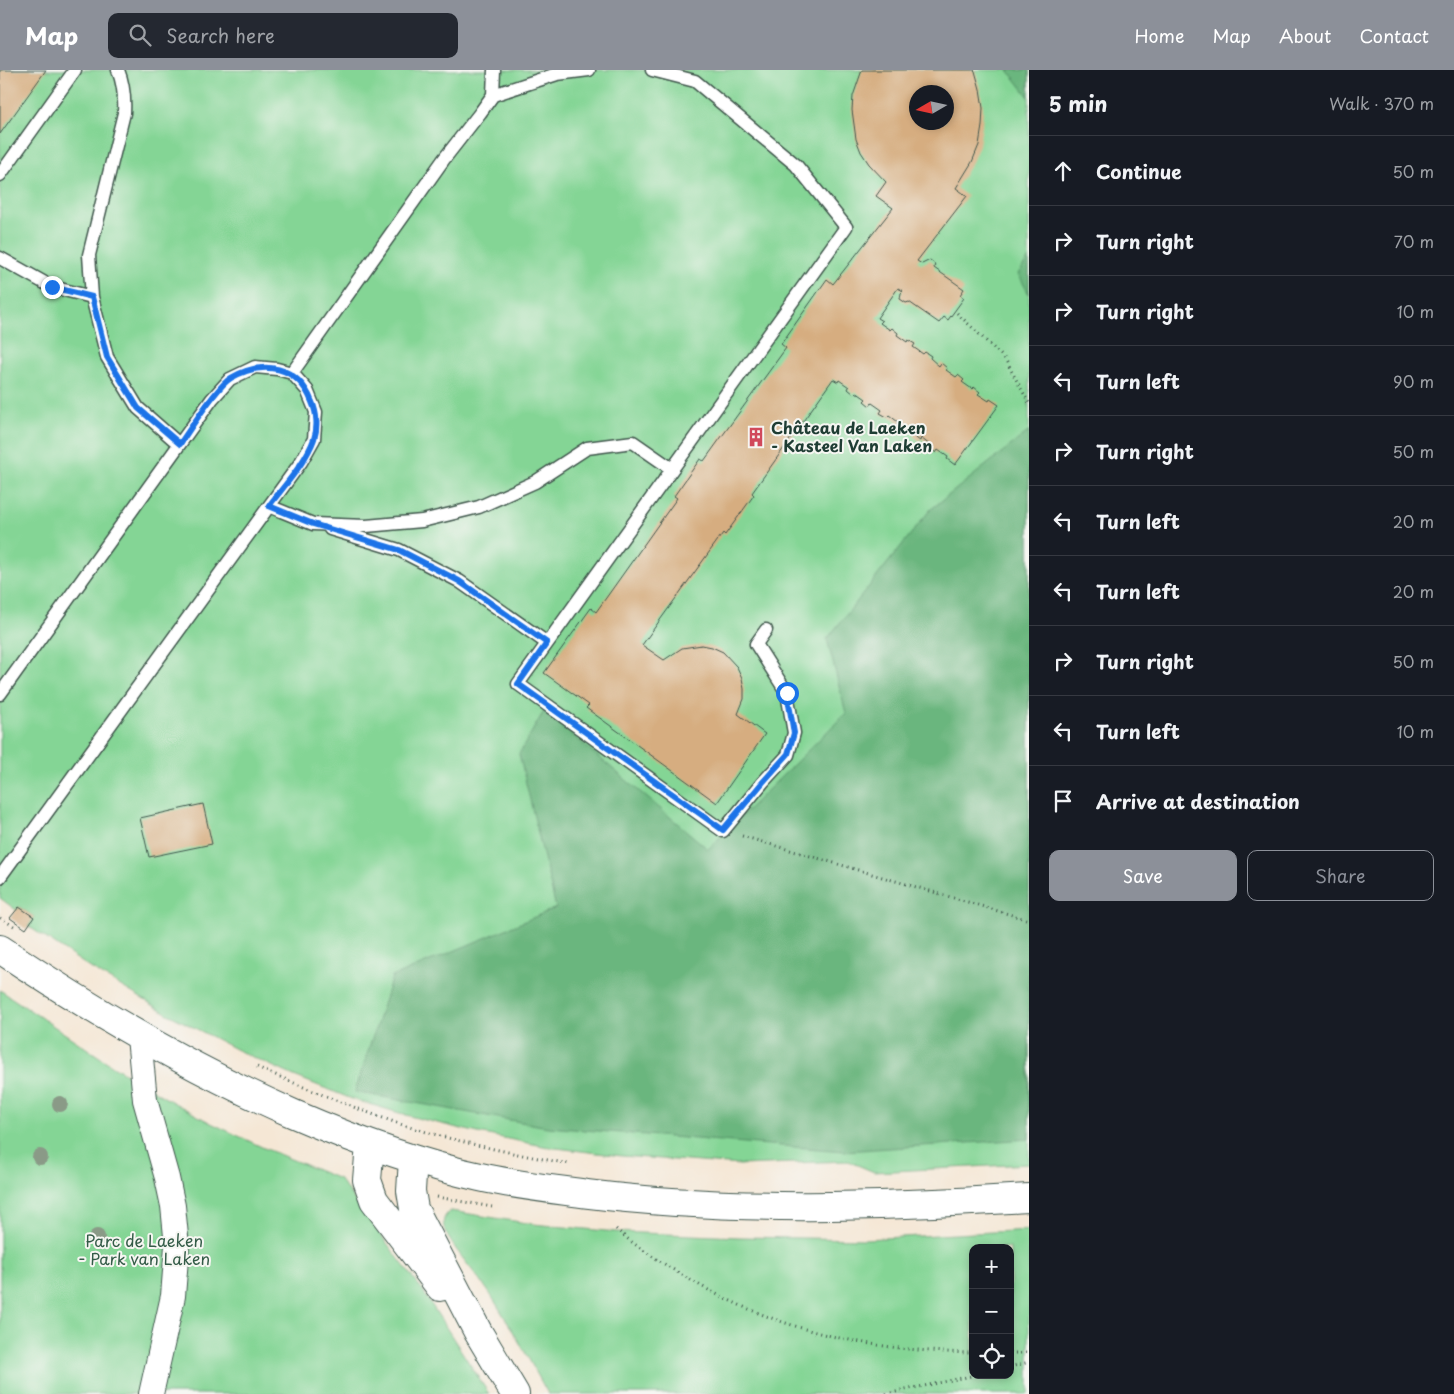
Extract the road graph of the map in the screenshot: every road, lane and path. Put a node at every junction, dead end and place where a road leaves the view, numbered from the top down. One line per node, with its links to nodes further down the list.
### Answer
1 (75, 70): 7 (lane)
2 (118, 70): 9 (lane)
3 (494, 70): 6 (lane)
4 (588, 70): 6 (lane)
5 (652, 70): 14 (lane)
6 (493, 94): 11 (lane)
7 (0, 175)
8 (0, 258): 9 (lane)
9 (92, 297): 13 (lane)
10 (957, 313): 12 (path)
11 (292, 373): 13 (lane); 15 (lane)
12 (1029, 403)
13 (180, 444): 19 (lane)
14 (672, 469): 16 (lane); 18 (lane)
15 (269, 506): 16 (lane); 21 (lane)
16 (313, 524): 18 (lane)
17 (766, 630): 20 (lane)
18 (547, 643): 20 (lane)
19 (0, 694)
20 (723, 830): 22 (path)
21 (0, 877)
22 (1029, 920)
23 (0, 949): 24 (main road)
24 (139, 1037): 26 (main road); 38 (street)
25 (254, 1066): 28 (path)
26 (370, 1145): 27 (main road); 31 (main road)
27 (413, 1159): 29 (main road); 31 (main road)
28 (577, 1165)
29 (1029, 1198)
30 (616, 1229): 32 (path)
31 (478, 1332): 39 (main road)
32 (969, 1353)
33 (1014, 1353): 34 (path)
34 (1029, 1354)
35 (1029, 1362): 36 (path)
36 (1014, 1366)
37 (969, 1376): 40 (path)
38 (151, 1394)
39 (515, 1394)
40 (886, 1394)

